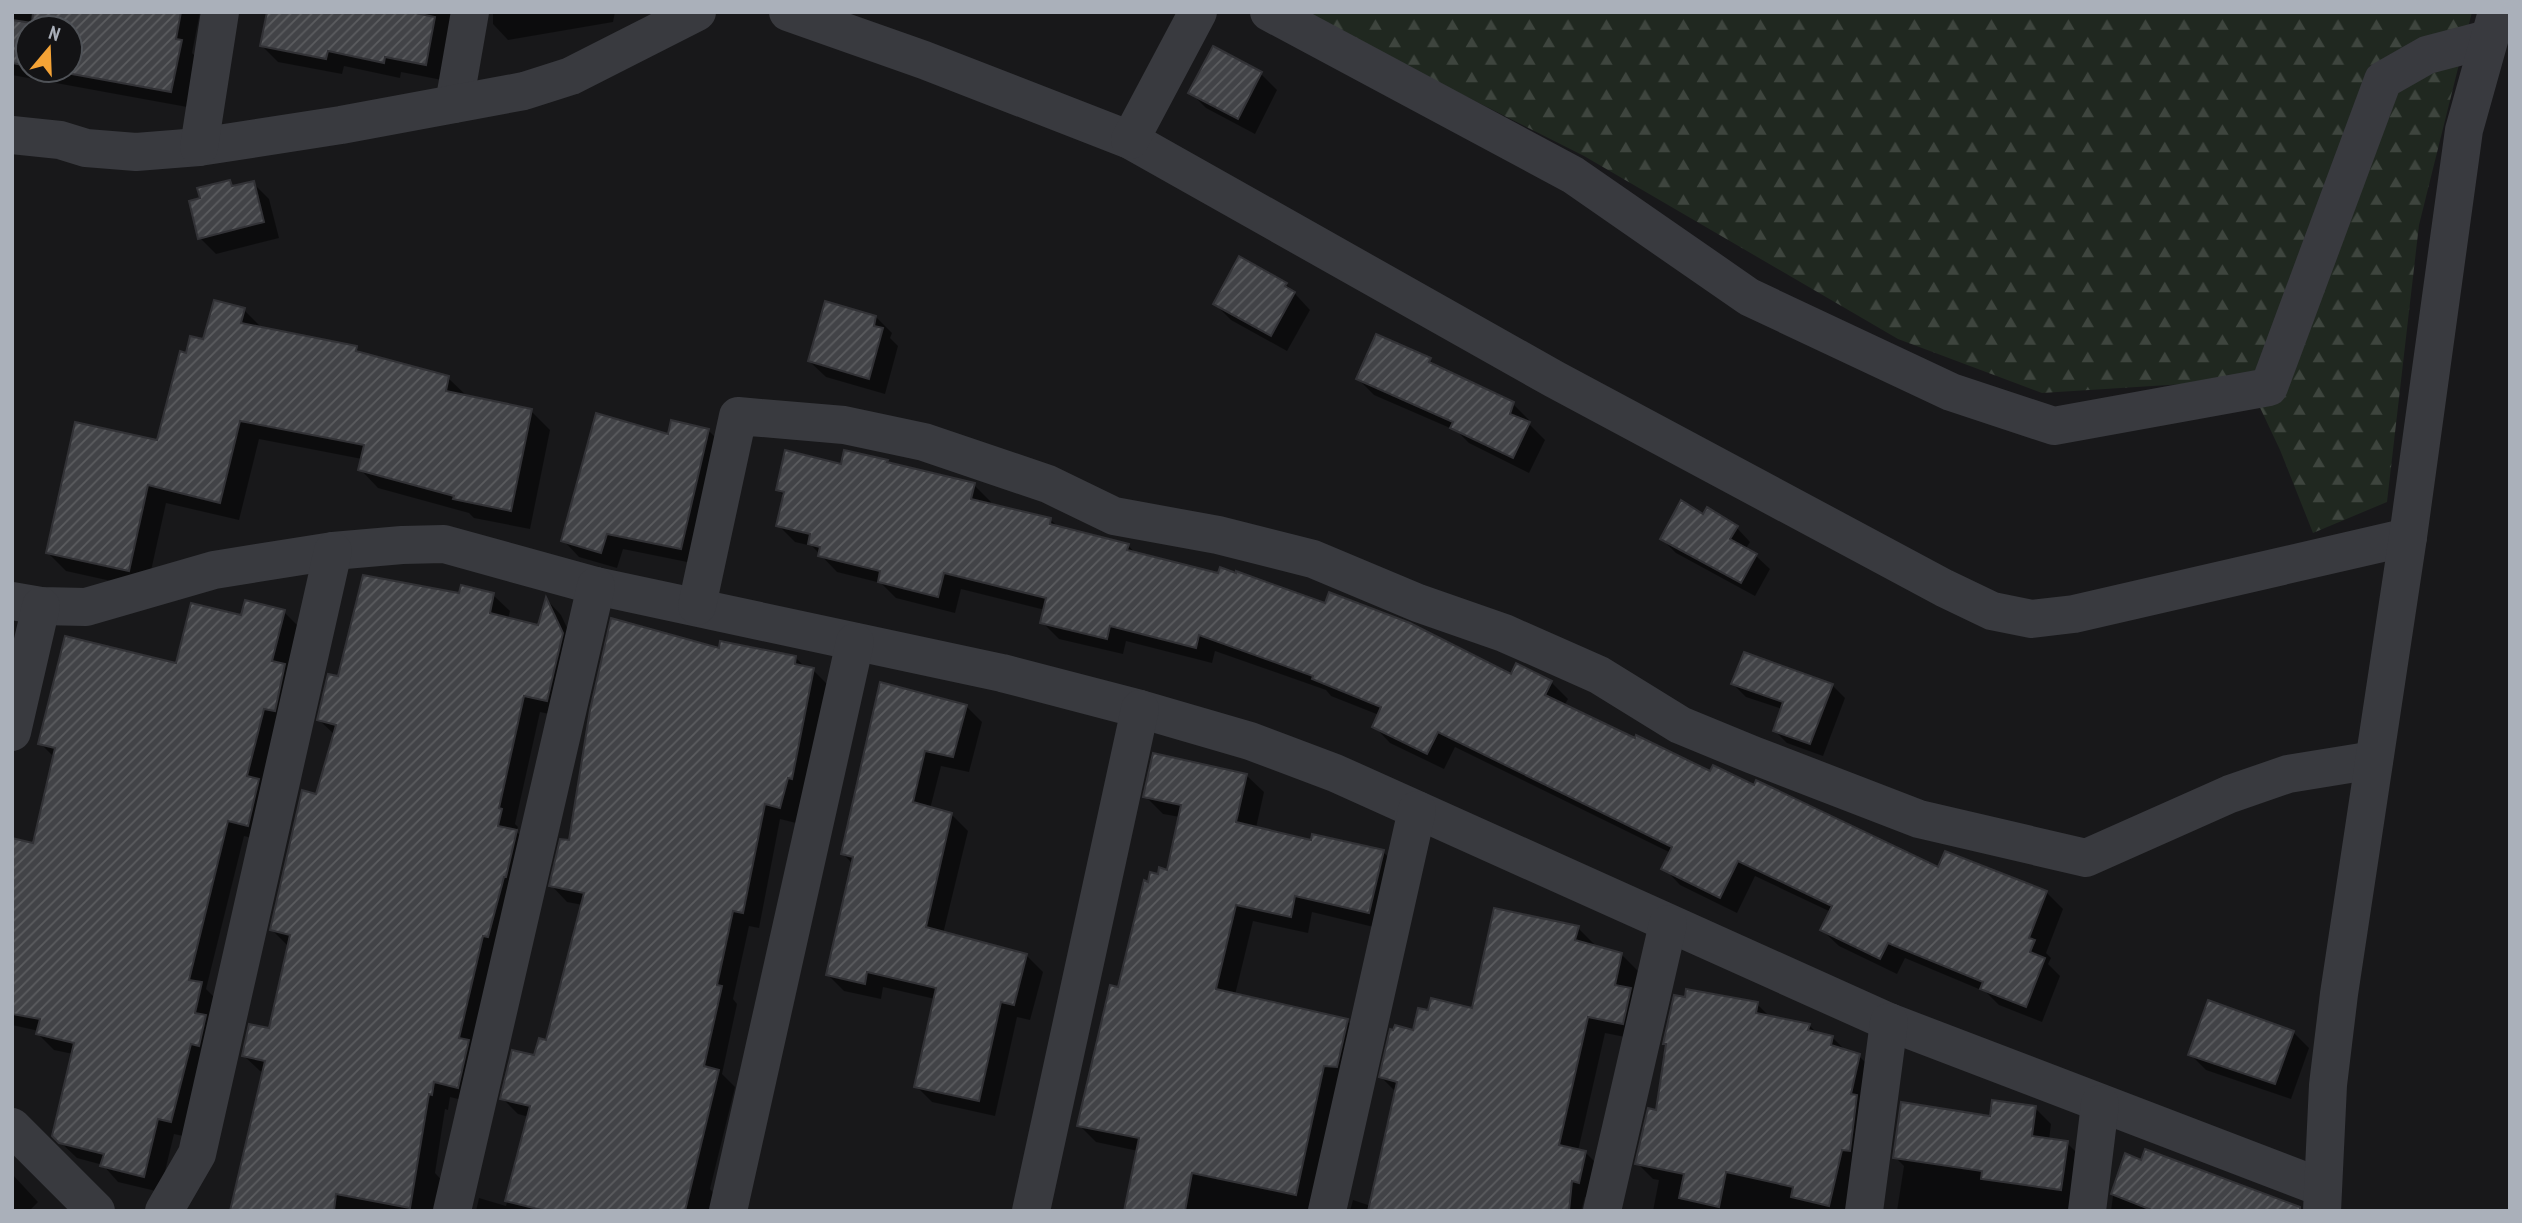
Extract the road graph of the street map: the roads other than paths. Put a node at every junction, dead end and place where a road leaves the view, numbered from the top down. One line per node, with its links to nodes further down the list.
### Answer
1 (220, 12): 11 (street)
2 (470, 12): 8 (street)
3 (697, 12): 8 (street)
4 (788, 12): 10 (street)
5 (1198, 12): 10 (street)
6 (1269, 12): 7 (street)
7 (2493, 26): 12 (street)
8 (454, 104): 11 (street)
9 (12, 135): 11 (street)
10 (1130, 139): 12 (street)
11 (199, 147)
12 (2408, 537): 20 (street)
13 (333, 551): 14 (street); 15 (street); 28 (street)
14 (596, 586): 16 (street); 29 (street)
15 (27, 603): 19 (street)
16 (697, 606): 17 (street); 20 (street)
17 (855, 642): 18 (street); 30 (street)
18 (1140, 709): 21 (street); 31 (street)
19 (12, 732)
20 (2374, 760): 26 (street)
21 (1417, 810): 22 (street); 32 (street)
22 (1668, 924): 23 (street); 33 (street)
23 (1889, 1021): 24 (street); 34 (street)
24 (2100, 1104): 26 (street); 35 (street)
25 (12, 1127): 27 (street)
26 (2322, 1199)
27 (96, 1211)
28 (164, 1211)
29 (452, 1211)
30 (728, 1211)
31 (1031, 1211)
32 (1327, 1211)
33 (1602, 1211)
34 (1864, 1211)
35 (2087, 1211)

